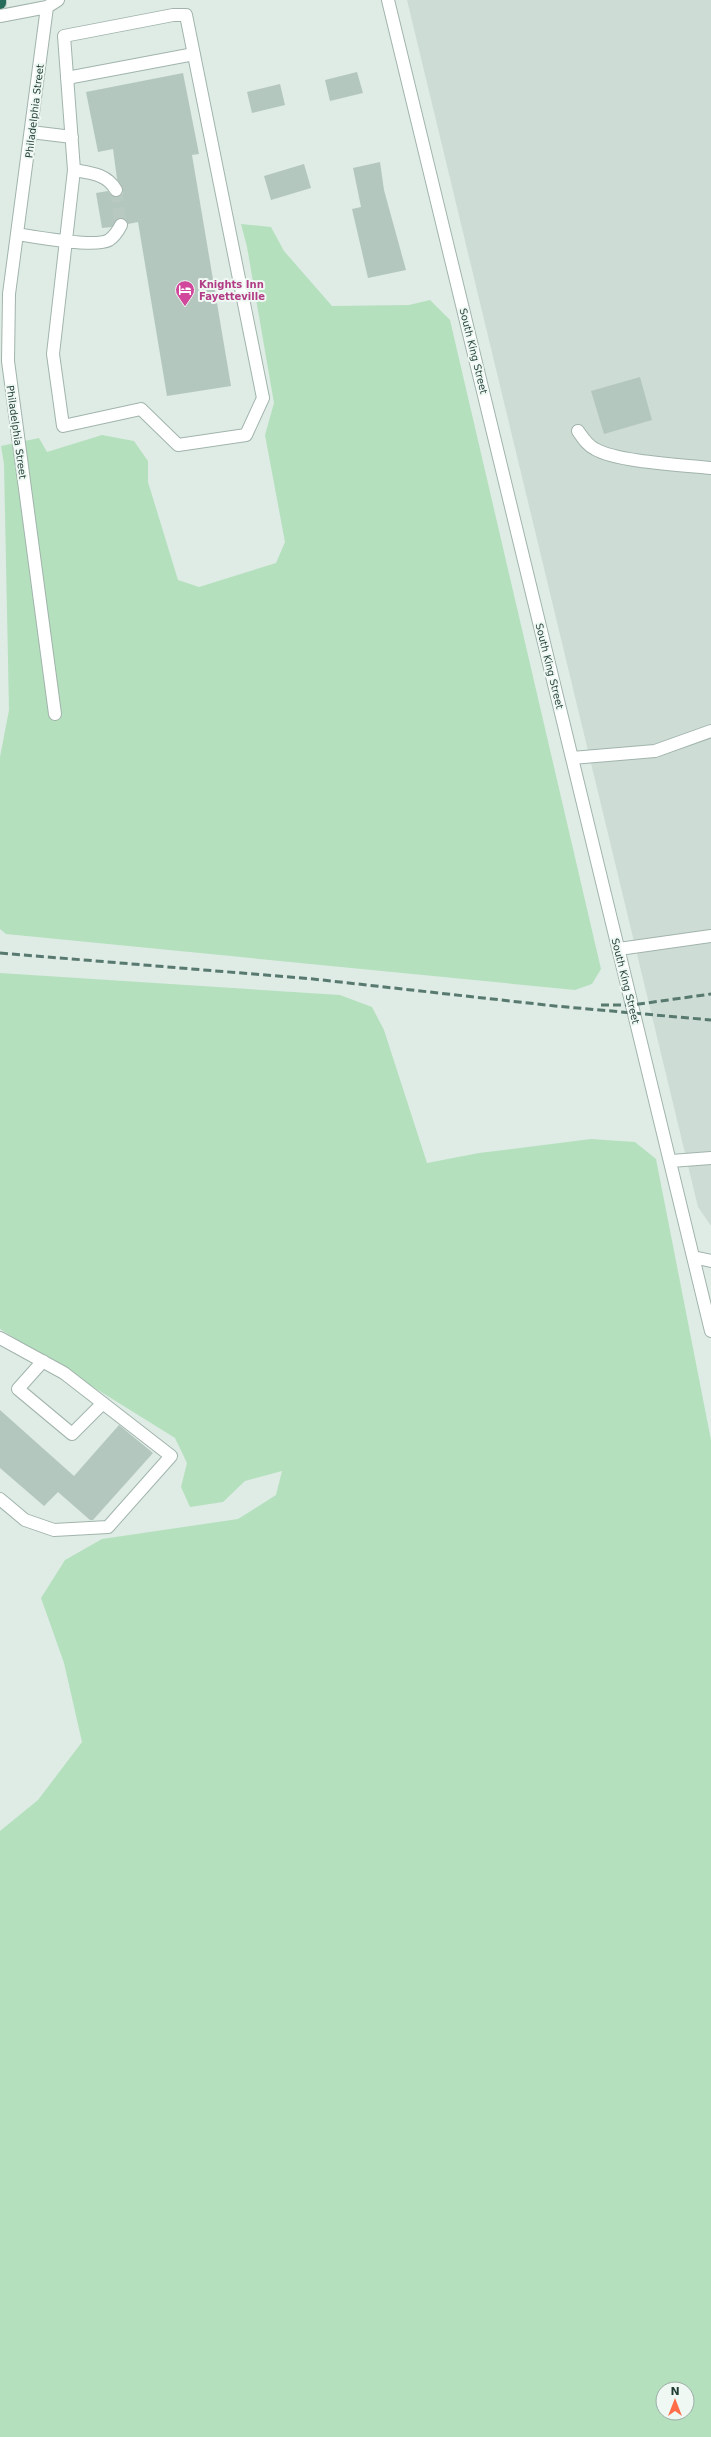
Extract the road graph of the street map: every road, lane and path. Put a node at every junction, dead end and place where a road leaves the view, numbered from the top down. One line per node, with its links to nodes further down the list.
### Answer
1 (0, 0): 4 (highway)
2 (58, 0): 5 (street)
3 (388, 0): 22 (street, South King Street)
4 (0, 3)
5 (47, 7): 6 (street); 7 (street, Philadelphia Street)
6 (0, 16)
7 (43, 35): 8 (street); 11 (street, Philadelphia Street)
8 (64, 36): 9 (street); 10 (street)
9 (194, 54): 10 (street); 17 (street)
10 (67, 78): 12 (street)
11 (31, 132): 12 (street); 16 (street, Philadelphia Street)
12 (72, 137): 13 (street)
13 (74, 170): 14 (street); 17 (street)
14 (116, 190)
15 (121, 225): 17 (street)
16 (17, 234): 17 (street); 20 (street, Philadelphia Street)
17 (66, 241)
18 (578, 431): 19 (street)
19 (711, 468)
20 (55, 714)
21 (711, 731): 22 (street)
22 (572, 758): 24 (street, South King Street)
23 (711, 936): 24 (street)
24 (618, 949): 26 (street, South King Street)
25 (711, 1158): 26 (street)
26 (671, 1161): 27 (street, South King Street)
27 (693, 1257): 28 (street); 29 (street, South King Street)
28 (711, 1261)
29 (711, 1331)
30 (0, 1338): 31 (street)
31 (43, 1361): 32 (street); 32 (street)
32 (103, 1403): 33 (street)
33 (0, 1499)

